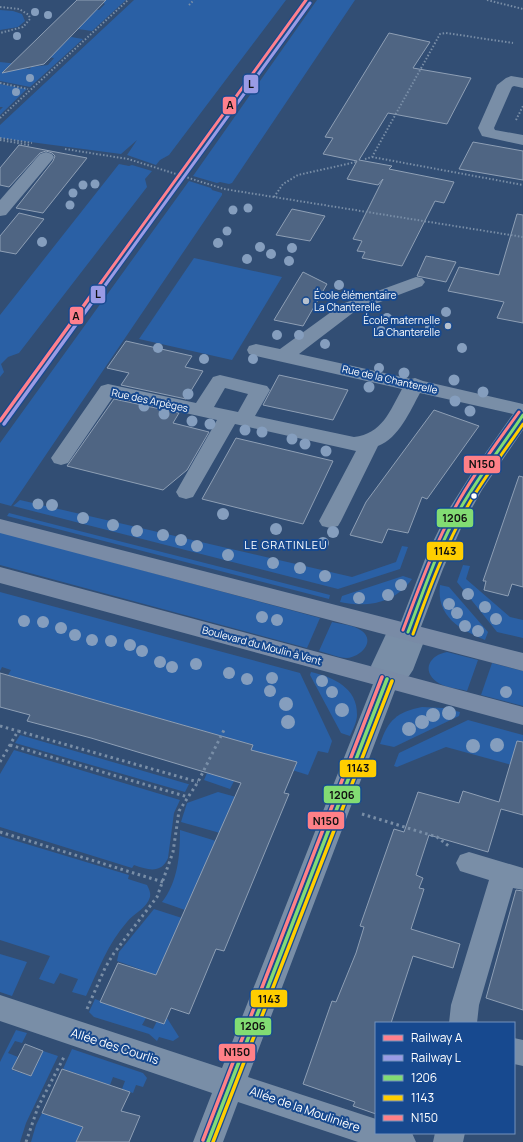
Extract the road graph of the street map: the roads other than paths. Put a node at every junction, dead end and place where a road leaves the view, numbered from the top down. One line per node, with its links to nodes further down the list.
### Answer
1 (523, 83): 2 (street)
2 (523, 140)
3 (46, 158): 4 (street)
4 (0, 212)
5 (416, 282): 7 (street)
6 (256, 350): 7 (street, Rue de la Chanterelle)
7 (284, 356): 8 (street, Rue de la Chanterelle)
8 (415, 384): 9 (street, Rue de la Chanterelle); 13 (street)
9 (523, 410)
10 (201, 411): 12 (street, Rue des Arpèges); 12 (street, Rue des Arpèges); 14 (street, Rue des Arpèges)
11 (523, 415): 19 (street)
12 (236, 419): 13 (street, Rue des Arpèges); 15 (street, Rue des Arpèges)
13 (370, 442): 16 (street)
14 (61, 458)
15 (186, 492)
16 (330, 521)
17 (0, 526): 19 (main road)
18 (0, 575): 21 (main road, Boulevard du Moulin à Vent)
19 (408, 632): 20 (main road); 21 (street)
20 (523, 662)
21 (387, 679): 22 (main road, Boulevard du Moulin à Vent); 27 (street)
22 (523, 716)
23 (469, 863): 24 (street)
24 (514, 876): 26 (street)
25 (0, 1008): 27 (street, Allée des Courlis)
26 (463, 1022)
27 (231, 1085): 28 (street, Allée de la Moulinière); 30 (street)
28 (375, 1133)
29 (377, 1134): 31 (street, Allée de la Moulinière)
30 (208, 1142)
31 (401, 1142)

